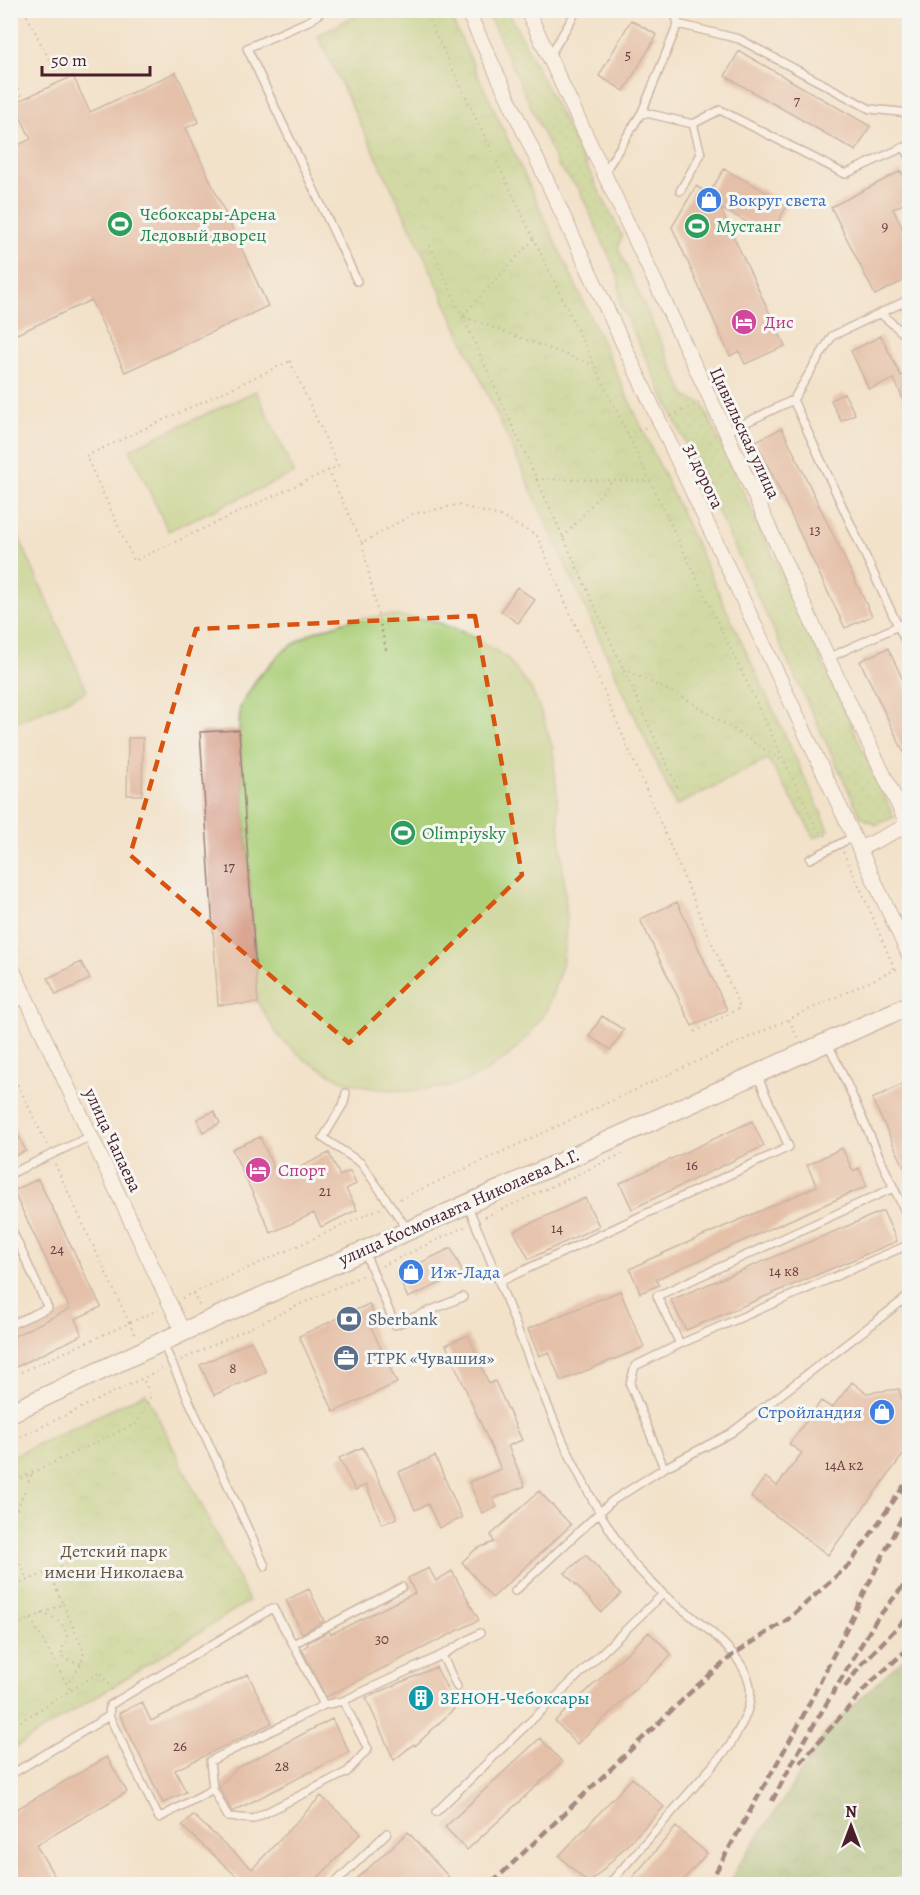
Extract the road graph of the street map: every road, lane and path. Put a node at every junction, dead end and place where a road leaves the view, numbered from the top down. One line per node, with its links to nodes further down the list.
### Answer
1 (24, 10): 11 (path)
2 (423, 10): 19 (path)
3 (467, 10): 29 (street, 31 дорога)
4 (527, 10): 9 (street, Цивильская улица)
5 (577, 10): 9 (lane)
6 (674, 10): 8 (lane)
7 (324, 11): 21 (lane)
8 (678, 24): 13 (lane); 14 (lane)
9 (549, 57): 17 (street, Цивильская улица)
10 (10, 73): 12 (path)
11 (59, 79)
12 (23, 99)
13 (642, 112): 15 (lane); 17 (lane)
14 (909, 113)
15 (693, 124): 16 (lane); 18 (lane)
16 (909, 157)
17 (603, 174): 27 (street, Цивильская улица)
18 (680, 191)
19 (534, 239): 24 (path); 26 (path)
20 (430, 245): 24 (path)
21 (357, 281)
22 (909, 299): 23 (lane)
23 (880, 313): 25 (lane); 28 (lane)
24 (462, 316): 26 (path); 33 (path)
25 (909, 339)
26 (594, 365): 31 (path)
27 (710, 398): 29 (path); 30 (street, Цивильская улица)
28 (793, 400): 30 (lane); 39 (lane)
29 (659, 421): 31 (path); 46 (street, 31 дорога)
30 (726, 432): 42 (street, Цивильская улица)
31 (627, 435): 35 (path)
32 (328, 470): 32 (path); 37 (path)
33 (536, 479): 34 (path); 36 (path)
34 (612, 481): 35 (path); 36 (path)
35 (650, 482): 44 (path)
36 (563, 538): 43 (path)
37 (362, 543): 41 (path); 55 (path)
38 (909, 620): 39 (lane)
39 (898, 626): 40 (lane); 42 (lane)
40 (909, 651)
41 (387, 654)
42 (828, 658): 46 (street, Цивильская улица)
43 (623, 669): 44 (path); 45 (path)
44 (785, 763): 47 (path)
45 (678, 789)
46 (856, 843): 47 (lane); 49 (street, 31 дорога)
47 (839, 844): 48 (lane); 51 (path)
48 (810, 859)
49 (906, 962): 51 (path)
50 (10, 964): 52 (street, улица Чапаева)
51 (895, 970): 65 (path)
52 (27, 999): 54 (lane); 60 (street, улица Чапаева)
53 (909, 1005): 56 (street, улица Космонавта Николаева А.Г.)
54 (10, 1006)
55 (694, 1032)
56 (827, 1042): 58 (street, улица Космонавта Николаева А.Г.); 64 (lane)
57 (10, 1068): 62 (path)
58 (756, 1074): 66 (street, улица Космонавта Николаева А.Г.); 74 (lane)
59 (346, 1093): 65 (lane)
60 (91, 1137): 62 (lane); 77 (street, улица Чапаева)
61 (624, 1153): 68 (path)
62 (51, 1154): 63 (lane); 78 (path)
63 (10, 1174)
64 (893, 1188): 67 (lane); 82 (lane)
65 (390, 1204): 70 (lane); 77 (path)
66 (467, 1204): 68 (lane); 70 (street, улица Космонавта Николаева А.Г.)
67 (909, 1221)
68 (475, 1222): 73 (path); 74 (lane)
69 (10, 1226): 79 (lane)
70 (409, 1231): 72 (street, улица Космонавта Николаева А.Г.)
71 (909, 1244): 82 (lane)
72 (364, 1251): 73 (lane); 80 (street, улица Космонавта Николаева А.Г.)
73 (372, 1270): 76 (lane); 83 (path)
74 (499, 1282): 91 (lane)
75 (909, 1295): 88 (lane)
76 (463, 1297)
77 (170, 1304): 78 (path); 80 (street, улица Чапаева)
78 (130, 1323): 84 (path)
79 (10, 1325)
80 (183, 1332): 81 (street, улица Космонавта Николаева А.Г.)
81 (162, 1341): 83 (lane); 86 (street, улица Космонавта Николаева А.Г.)
82 (680, 1344): 88 (lane)
83 (172, 1364): 85 (path); 95 (lane)
84 (10, 1377)
85 (142, 1378): 87 (path); 89 (path)
86 (10, 1413)
87 (10, 1442)
88 (664, 1468): 91 (lane)
89 (32, 1473): 90 (path); 92 (path)
90 (10, 1483)
91 (600, 1512): 100 (lane); 101 (lane)
92 (10, 1526)
93 (10, 1542): 97 (path)
94 (66, 1564): 96 (path)
95 (265, 1566)
96 (49, 1572): 97 (path); 102 (path)
97 (28, 1581): 99 (path)
98 (402, 1587): 107 (lane)
99 (10, 1588)
100 (516, 1591)
101 (663, 1594): 120 (lane); 123 (lane)
102 (63, 1604): 103 (path); 109 (path)
103 (41, 1614): 104 (path); 109 (path)
104 (31, 1619): 105 (path); 110 (path)
105 (10, 1628)
106 (480, 1633): 108 (lane)
107 (293, 1644): 113 (lane); 115 (lane)
108 (442, 1655): 111 (lane); 114 (lane)
109 (81, 1664): 110 (path)
110 (67, 1684): 112 (path)
111 (457, 1687)
112 (70, 1691): 113 (path); 117 (path)
113 (118, 1701): 116 (lane)
114 (342, 1701): 115 (lane); 119 (lane)
115 (324, 1705): 119 (lane)
116 (109, 1716): 118 (lane); 119 (lane)
117 (10, 1728)
118 (10, 1775)
119 (213, 1789)
120 (436, 1812)
121 (387, 1833): 122 (lane)
122 (334, 1884)
123 (609, 1884)

